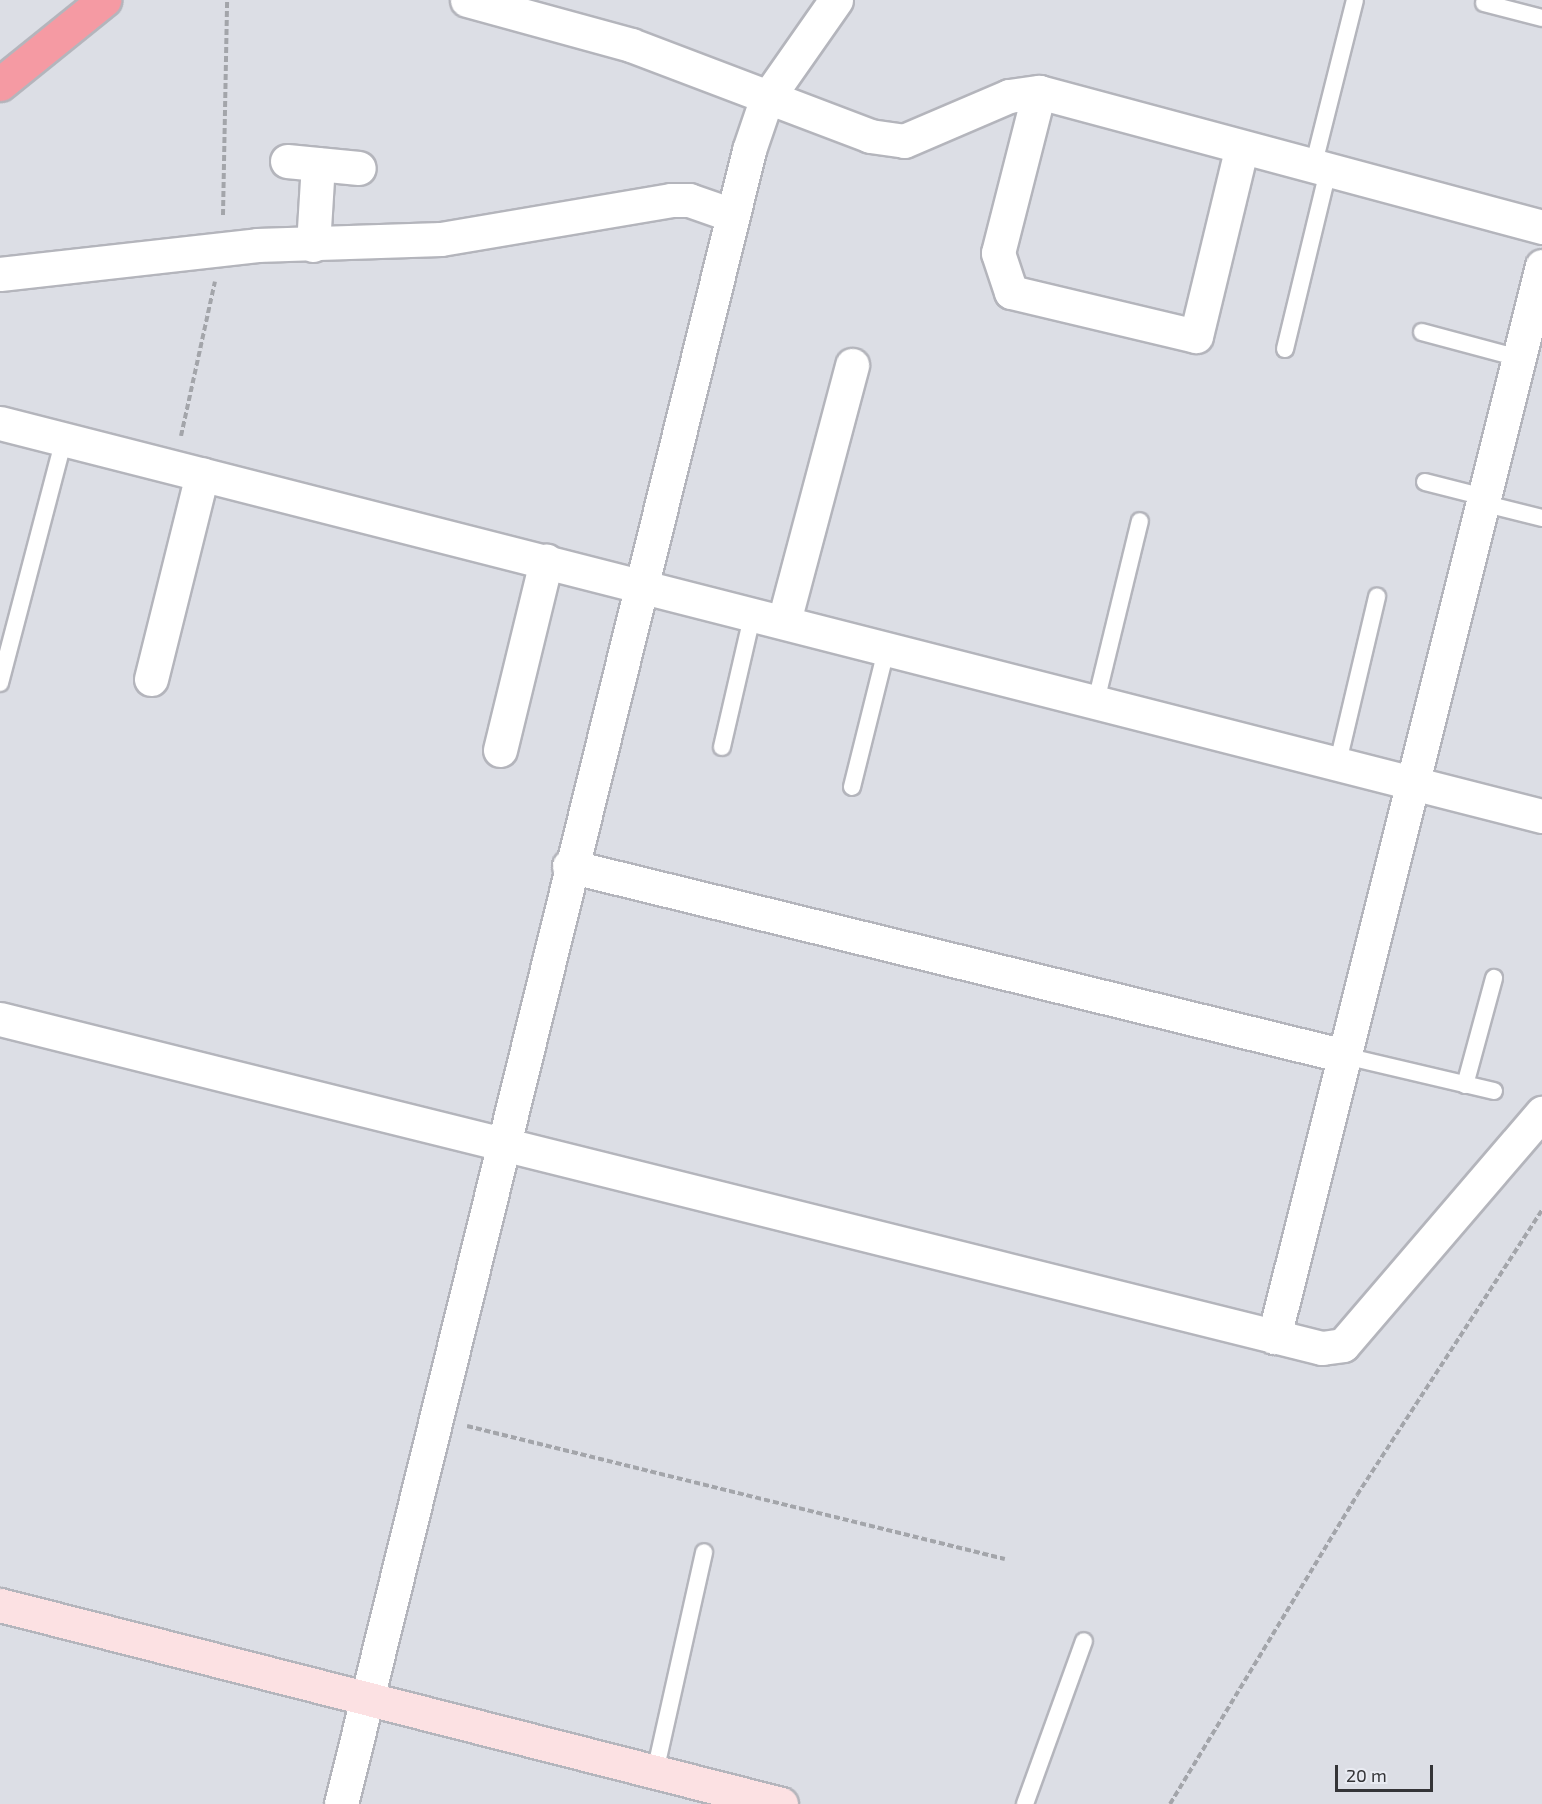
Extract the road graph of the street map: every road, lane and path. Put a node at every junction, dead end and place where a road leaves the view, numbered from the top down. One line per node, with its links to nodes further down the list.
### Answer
1 (104, 0): 7 (highway)
2 (467, 0): 9 (street)
3 (836, 0): 9 (street)
4 (1355, 0): 12 (lane)
5 (1484, 3): 6 (lane)
6 (1542, 18)
7 (0, 84)
8 (1039, 92): 9 (street); 10 (street); 10 (street)
9 (766, 100): 13 (street)
10 (1241, 150): 12 (street)
11 (359, 168): 15 (street)
12 (1320, 169): 14 (street); 19 (lane)
13 (732, 215): 15 (street); 30 (street)
14 (1542, 227)
15 (313, 245): 17 (street)
16 (1542, 266): 20 (street)
17 (0, 274)
18 (1422, 332): 20 (lane)
19 (1285, 349)
20 (1519, 358): 26 (street)
21 (852, 365): 33 (street)
22 (0, 423): 23 (street)
23 (64, 439): 24 (street); 36 (lane)
24 (202, 474): 29 (street); 35 (street)
25 (1425, 482): 26 (lane)
26 (1483, 500): 27 (lane); 41 (street)
27 (1542, 518)
28 (1140, 521): 37 (lane)
29 (546, 561): 30 (street); 39 (street)
30 (640, 585): 32 (street); 44 (street)
31 (1377, 597): 40 (lane)
32 (753, 613): 33 (street); 38 (lane)
33 (784, 621): 34 (street)
34 (887, 647): 37 (street); 42 (lane)
35 (151, 679)
36 (0, 683)
37 (1096, 701): 40 (street)
38 (722, 747)
39 (500, 750)
40 (1338, 762): 41 (street)
41 (1414, 782): 43 (street); 47 (street)
42 (852, 786)
43 (1542, 816)
44 (569, 866): 47 (street); 51 (street)
45 (1494, 978): 48 (lane)
46 (0, 1019): 51 (street)
47 (1345, 1056): 48 (lane); 53 (street)
48 (1465, 1084): 49 (lane)
49 (1494, 1091)
50 (1542, 1113): 53 (street)
51 (500, 1147): 53 (street); 54 (street)
52 (1542, 1209): 64 (path)
53 (1274, 1337)
54 (434, 1418): 56 (path); 59 (street)
55 (704, 1552): 60 (lane)
56 (1005, 1559)
57 (0, 1605): 59 (street)
58 (1084, 1641): 63 (lane)
59 (366, 1699): 60 (street); 61 (street)
60 (655, 1772): 62 (street)
61 (341, 1804)
62 (781, 1804)
63 (1025, 1804)
64 (1170, 1804)

